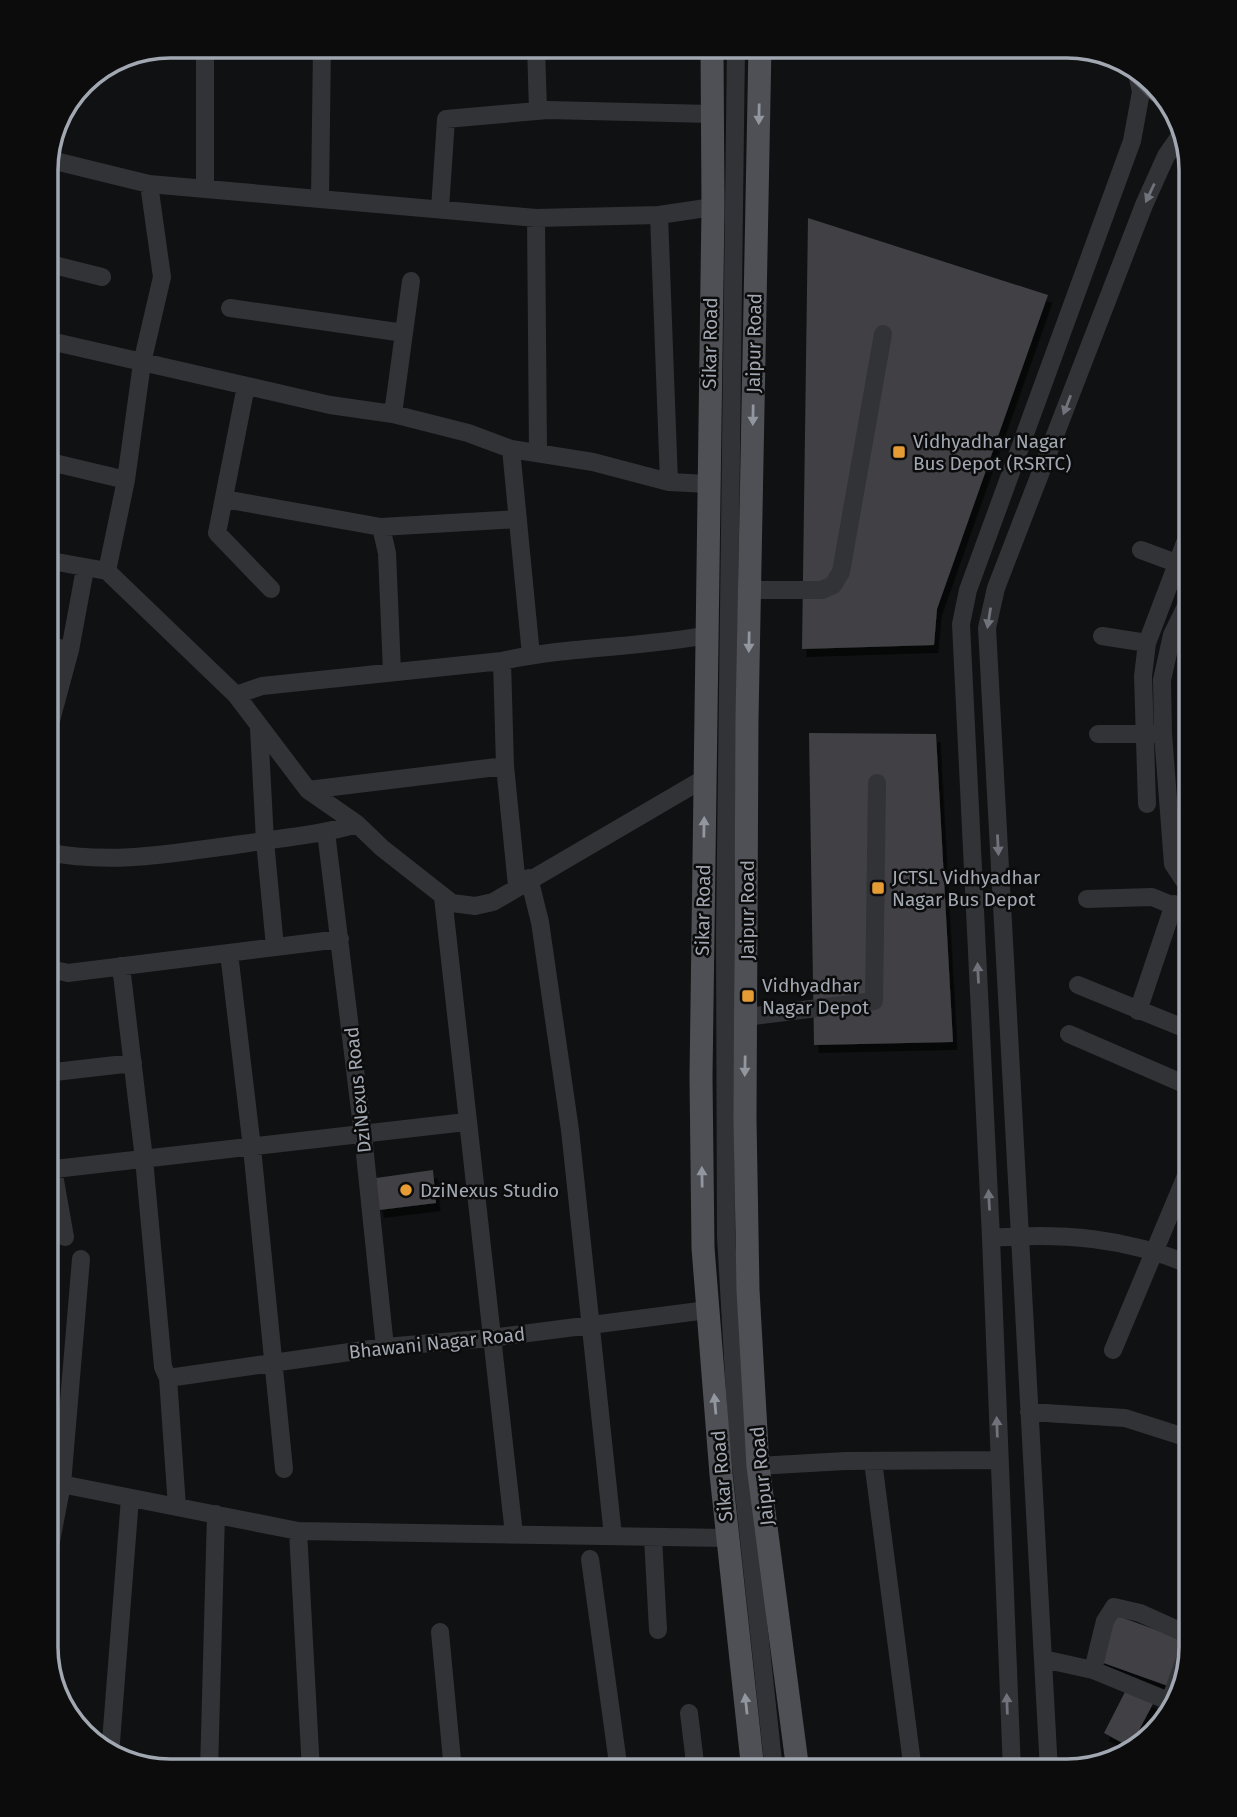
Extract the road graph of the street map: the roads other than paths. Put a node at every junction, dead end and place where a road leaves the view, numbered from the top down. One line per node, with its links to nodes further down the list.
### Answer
1 (205, 58): 13 (street)
2 (322, 58): 14 (street)
3 (536, 58): 8 (street)
4 (712, 58): 9 (main road, Sikar Road)
5 (736, 58): 140 (street)
6 (760, 58): 45 (main road, Jaipur Road, one-way to 45)
7 (1140, 85): 98 (street, one-way to 7)
8 (537, 111): 9 (street); 16 (street)
9 (711, 114): 15 (main road, Sikar Road)
10 (1175, 143): 96 (street, one-way to 96)
11 (59, 157): 12 (street)
12 (149, 184): 13 (street); 26 (street)
13 (205, 189): 14 (street)
14 (320, 197): 16 (street)
15 (713, 207): 17 (street); 34 (main road, Sikar Road)
16 (440, 209): 18 (street)
17 (659, 215): 18 (street); 33 (street)
18 (536, 218): 30 (street)
19 (58, 266): 20 (street)
20 (102, 277)
21 (411, 281): 23 (street)
22 (230, 308): 23 (street)
23 (404, 333): 28 (street)
24 (883, 334): 45 (street)
25 (58, 343): 26 (street)
26 (142, 363): 27 (street); 32 (street)
27 (246, 386): 28 (street); 35 (street)
28 (393, 414): 29 (street)
29 (512, 449): 30 (street); 36 (street)
30 (538, 452): 33 (street)
31 (58, 464): 32 (street)
32 (126, 480): 43 (street)
33 (669, 482): 34 (street)
34 (708, 484): 47 (main road, Sikar Road)
35 (224, 499): 37 (street); 44 (street)
36 (517, 519): 37 (street); 52 (street)
37 (381, 527): 54 (street)
38 (1141, 550): 41 (street)
39 (1179, 556): 41 (street)
40 (58, 563): 42 (street)
41 (1176, 563): 49 (street)
42 (85, 569): 43 (street); 51 (street)
43 (107, 571): 56 (street)
44 (271, 589)
45 (750, 590): 83 (main road, Jaipur Road, one-way to 83)
46 (1179, 621): 60 (street)
47 (708, 635): 52 (street); 62 (main road, Sikar Road)
48 (1102, 636): 49 (street)
49 (1147, 643): 59 (street)
50 (58, 648): 51 (street)
51 (70, 650): 55 (street)
52 (531, 654): 53 (street)
53 (502, 661): 54 (street); 61 (street)
54 (392, 672): 56 (street)
55 (58, 695)
56 (236, 695): 57 (street)
57 (259, 728): 64 (street); 68 (street)
58 (1098, 734): 59 (street)
59 (1143, 734): 60 (street); 65 (street)
60 (1163, 734): 70 (street)
61 (505, 766): 64 (street); 71 (street)
62 (705, 778): 71 (street); 102 (main road, Sikar Road, one-way to 62)
63 (877, 783): 83 (street)
64 (308, 790): 66 (street)
65 (1147, 804)
66 (357, 824): 67 (street); 72 (street)
67 (326, 832): 68 (street); 76 (street, DziNexus Road)
68 (265, 841): 69 (street); 77 (street)
69 (58, 854)
70 (1179, 873)
71 (523, 882): 72 (street); 103 (street)
72 (443, 897): 89 (street)
73 (1087, 899): 74 (street)
74 (1174, 904): 75 (street); 82 (street)
75 (1179, 906)
76 (340, 939): 77 (street); 90 (street, DziNexus Road)
77 (275, 947): 78 (street)
78 (229, 953): 79 (street); 91 (street)
79 (121, 966): 80 (street); 86 (street)
80 (58, 970)
81 (1079, 985): 82 (street)
82 (1138, 1011): 84 (street)
83 (746, 1017): 114 (main road, Jaipur Road, one-way to 114)
84 (1179, 1026)
85 (1069, 1034): 88 (street)
86 (132, 1063): 87 (street); 92 (street)
87 (58, 1072)
88 (1179, 1081)
89 (466, 1122): 90 (street); 104 (street)
90 (363, 1136): 91 (street); 105 (street, DziNexus Road)
91 (252, 1147): 92 (street); 107 (street)
92 (144, 1159): 93 (street); 108 (street)
93 (58, 1168)
94 (1179, 1194): 99 (street)
95 (58, 1207): 97 (street)
96 (1019, 1236): 98 (street); 99 (street); 109 (street)
97 (65, 1237)
98 (991, 1238): 112 (street, one-way to 98)
99 (1155, 1250): 101 (street); 106 (street)
100 (81, 1259): 111 (street)
101 (1179, 1260)
102 (707, 1310): 103 (street, Bhawani Nagar Road); 124 (main road, Sikar Road, one-way to 102)
103 (590, 1325): 104 (street, Bhawani Nagar Road); 122 (street)
104 (491, 1338): 105 (street, Bhawani Nagar Road); 121 (street)
105 (384, 1348): 107 (street, Bhawani Nagar Road)
106 (1113, 1350)
107 (273, 1363): 108 (street, Bhawani Nagar Road); 115 (street)
108 (168, 1378): 118 (street)
109 (1029, 1412): 110 (street); 129 (street)
110 (1179, 1435)
111 (58, 1450)
112 (998, 1460): 113 (street); 143 (street, one-way to 112)
113 (873, 1461): 114 (street); 142 (street)
114 (758, 1466): 141 (main road, Jaipur Road)
115 (284, 1469)
116 (58, 1484): 117 (street)
117 (130, 1498): 118 (street); 133 (street)
118 (177, 1507): 119 (street)
119 (216, 1514): 120 (street); 134 (street)
120 (298, 1531): 121 (street); 135 (street)
121 (514, 1534): 122 (street)
122 (613, 1536): 123 (street)
123 (653, 1537): 124 (street); 127 (street)
124 (727, 1538): 139 (main road, Sikar Road, one-way to 124)
125 (590, 1559): 137 (street)
126 (1179, 1621): 130 (street)
127 (658, 1630)
128 (440, 1632): 136 (street)
129 (1042, 1659): 130 (street); 144 (street)
130 (1093, 1671): 131 (street)
131 (1166, 1700)
132 (690, 1713): 138 (street)
133 (111, 1742)
134 (209, 1759)
135 (310, 1759)
136 (452, 1759)
137 (617, 1759)
138 (695, 1759)
139 (752, 1759)
140 (773, 1759)
141 (796, 1759)
142 (911, 1759)
143 (1011, 1759)
144 (1042, 1759)

